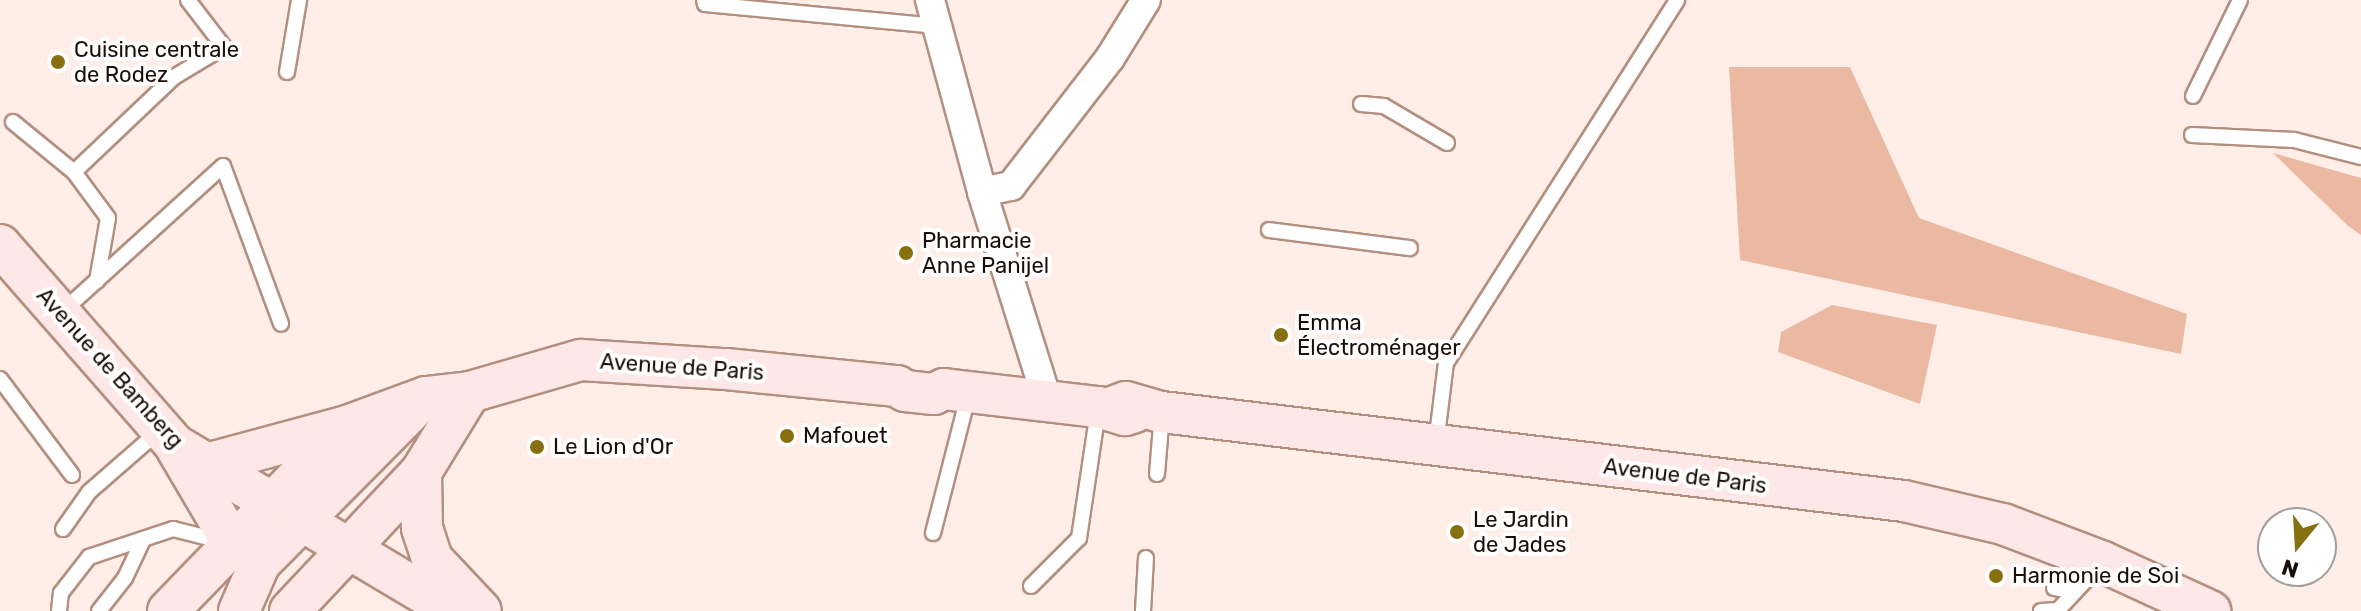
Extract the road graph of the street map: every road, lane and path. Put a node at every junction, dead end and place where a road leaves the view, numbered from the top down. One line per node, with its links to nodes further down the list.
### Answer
1 (188, 0): 15 (lane)
2 (299, 0): 8 (lane)
3 (704, 0): 7 (lane)
4 (1146, 0): 16 (street)
5 (1677, 0): 31 (lane)
6 (2240, 0): 9 (lane)
7 (934, 13): 16 (street)
8 (287, 72)
9 (2193, 96)
10 (1361, 104): 13 (lane)
11 (13, 122): 15 (lane)
12 (2192, 135): 14 (lane)
13 (1447, 143)
14 (2361, 157)
15 (74, 172): 20 (lane)
16 (982, 192): 27 (street)
17 (1269, 230): 19 (lane)
18 (0, 245): 21 (main road, Avenue de Bamberg)
19 (1410, 248)
20 (97, 281): 21 (lane); 22 (lane)
21 (60, 314): 30 (main road, Avenue de Bamberg)
22 (281, 324)
23 (0, 379): 34 (lane)
24 (957, 391): 25 (main road, Avenue de Paris); 27 (main road, Avenue de Paris); 37 (lane)
25 (470, 392): 26 (main road, Avenue de Paris); 32 (main road)
26 (426, 397): 29 (main road, Avenue de Paris); 35 (main road)
27 (1048, 402): 28 (main road, Avenue de Paris)
28 (1128, 409): 31 (main road, Avenue de Paris); 33 (lane); 43 (lane)
29 (347, 426): 30 (main road); 35 (main road, Avenue de Paris)
30 (181, 446): 35 (main road, Avenue de Bamberg); 36 (lane); 40 (main road)
31 (1436, 446): 42 (main road, Avenue de Paris)
32 (421, 472): 39 (main road); 52 (main road)
33 (1157, 474)
34 (72, 475)
35 (287, 512): 39 (main road, Avenue de Bamberg); 40 (main road)
36 (63, 529)
37 (933, 533)
38 (143, 540): 40 (lane); 47 (lane); 48 (lane)
39 (348, 549): 46 (main road); 51 (main road, Avenue de Bamberg)
40 (246, 553): 46 (main road); 49 (main road); 50 (main road)
41 (1146, 558): 53 (lane)
42 (2103, 562): 45 (lane); 55 (main road, Avenue de Paris)
43 (1031, 586)
44 (2054, 588): 45 (lane)
45 (2075, 592): 54 (lane)
46 (306, 606)
47 (59, 611)
48 (99, 611)
49 (168, 611)
50 (239, 611)
51 (454, 611)
52 (481, 611)
53 (1143, 611)
54 (2041, 611)
55 (2210, 611)

